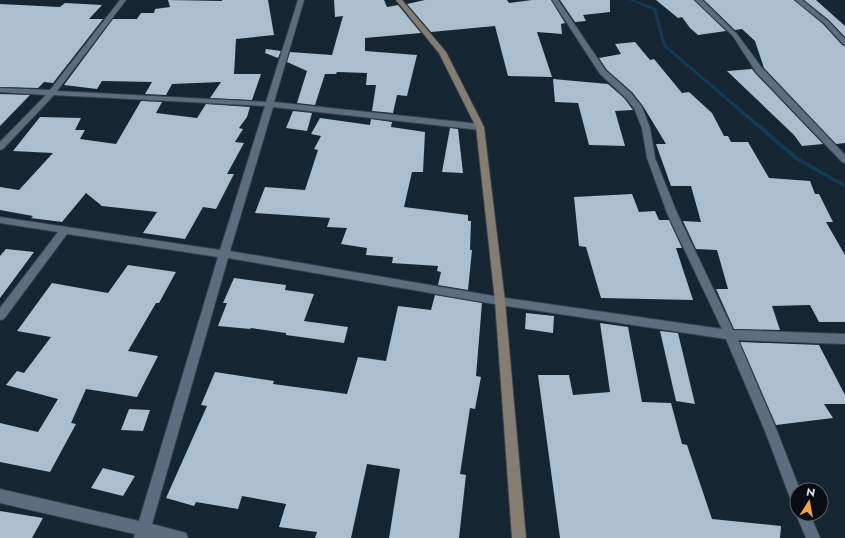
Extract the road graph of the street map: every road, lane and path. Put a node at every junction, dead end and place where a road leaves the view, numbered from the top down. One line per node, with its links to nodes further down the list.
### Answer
1 (123, 0): 9 (street)
2 (302, 0): 10 (street)
3 (399, 0): 11 (street)
4 (555, 0): 19 (street)
5 (698, 0): 13 (street)
6 (798, 0): 7 (street)
7 (845, 43)
8 (0, 90): 9 (street)
9 (51, 94): 10 (street); 12 (street)
10 (269, 104): 11 (street); 16 (street)
11 (480, 127): 17 (street)
12 (0, 147)
13 (845, 160)
14 (0, 220): 15 (street)
15 (65, 230): 16 (street); 18 (street)
16 (224, 254): 17 (street); 24 (street)
17 (500, 301): 19 (street); 26 (street)
18 (0, 316)
19 (730, 335): 20 (street); 21 (street)
20 (845, 339)
21 (791, 482)
22 (0, 496): 24 (street)
23 (806, 522): 27 (street)
24 (142, 534): 25 (street)
25 (181, 538)
26 (519, 538)
27 (813, 538)

